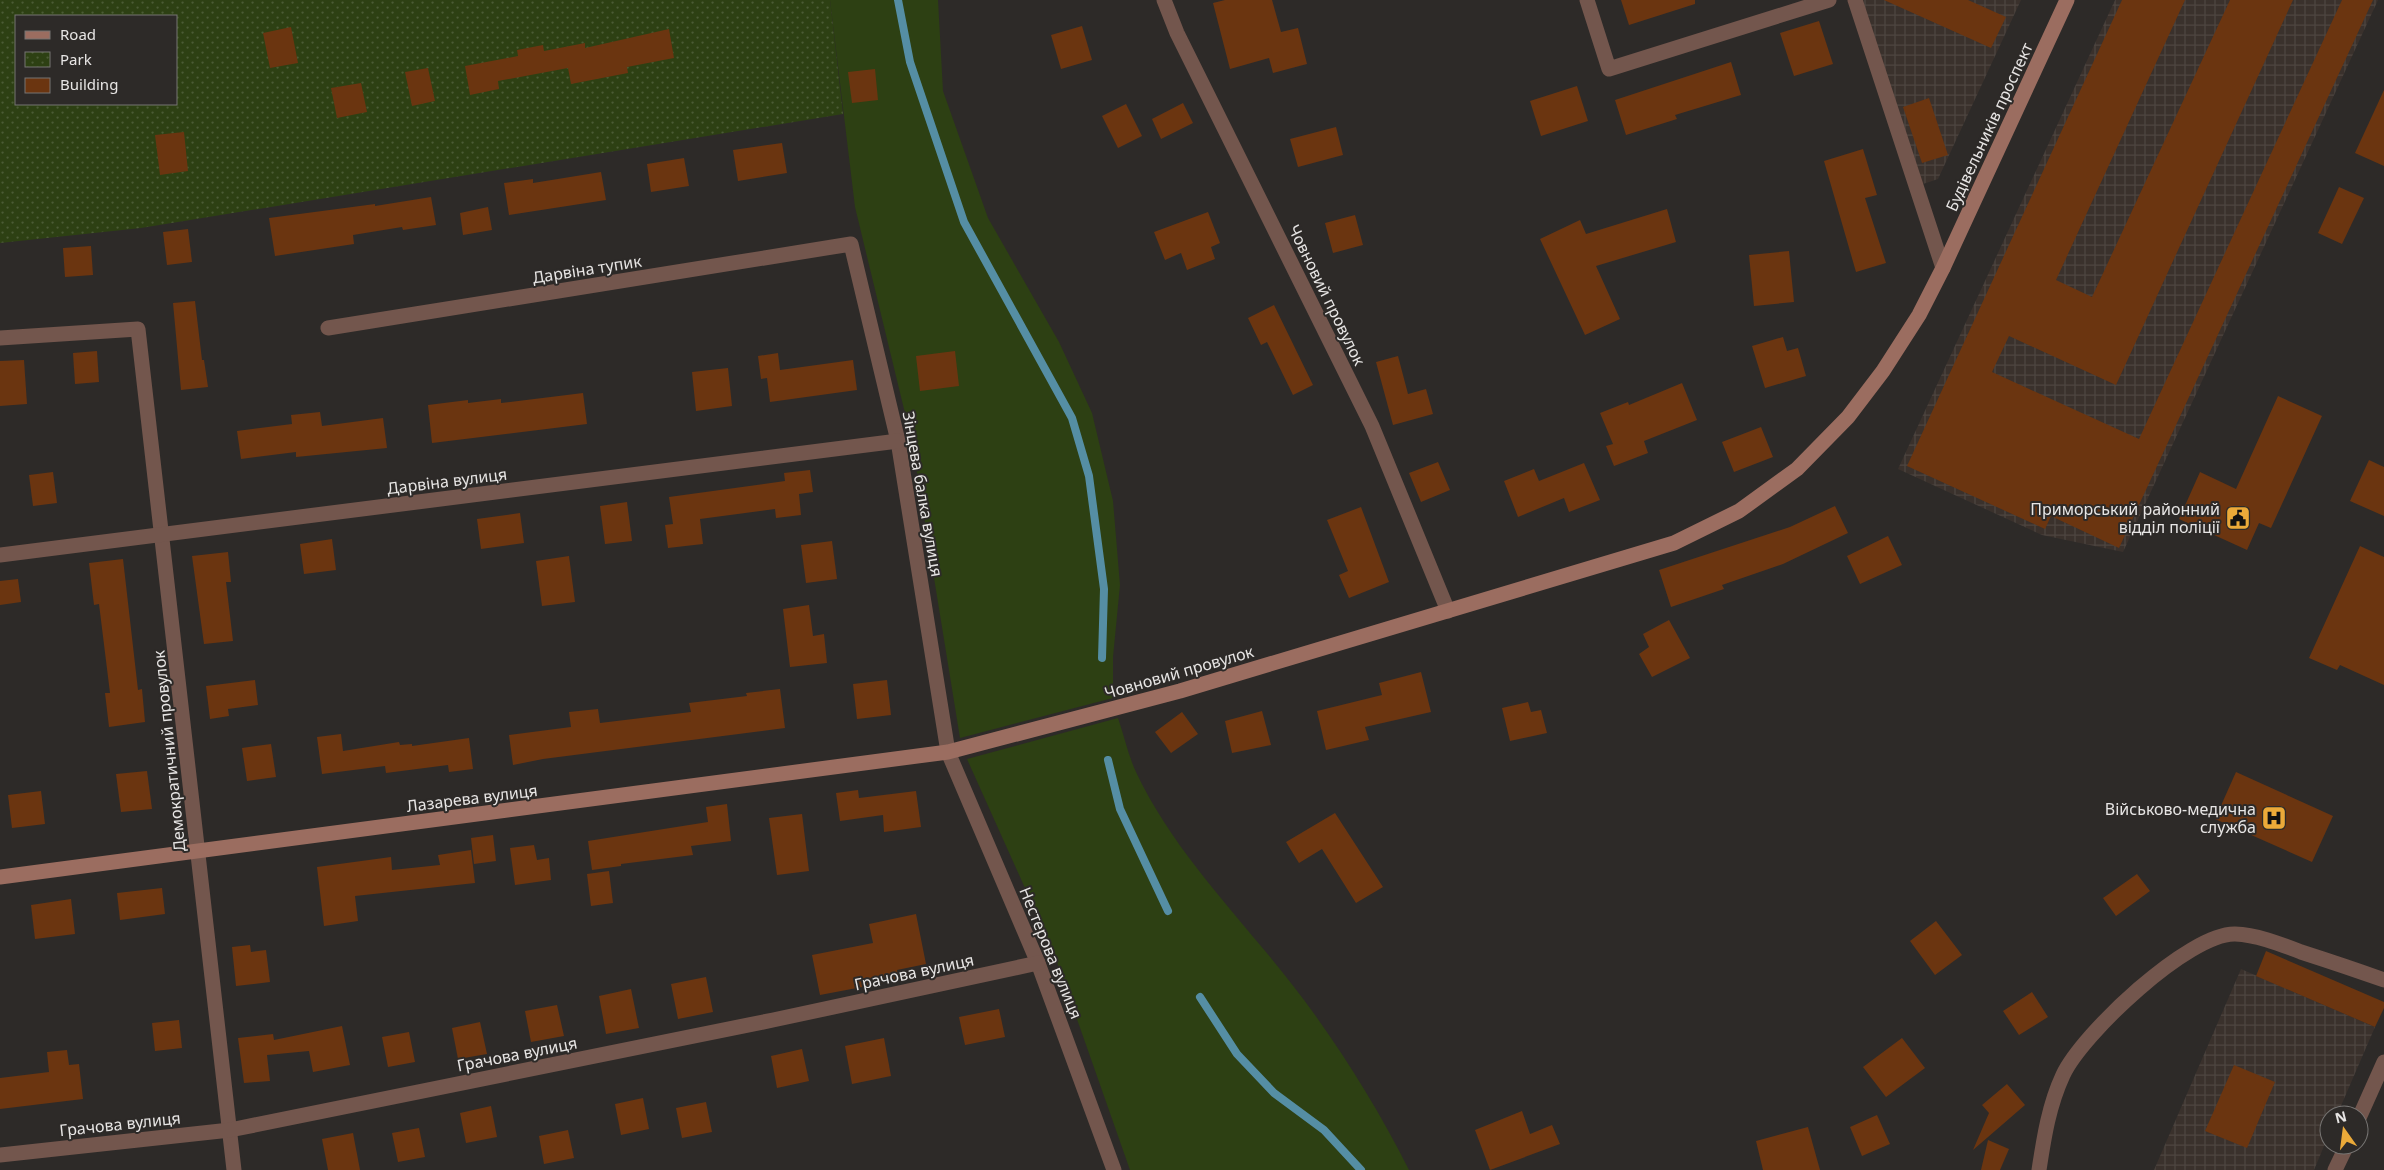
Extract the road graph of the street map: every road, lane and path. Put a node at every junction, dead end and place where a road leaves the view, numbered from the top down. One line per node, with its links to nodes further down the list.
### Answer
1 (1164, 0): 13 (street, Човновий провулок)
2 (1587, 0): 3 (street)
3 (1829, 0)
4 (1855, 0): 7 (street)
5 (2066, 0): 7 (street, Будівельників проспект)
6 (851, 244): 8 (street, Дарвіна тупик); 10 (street, Зінцева балка вулиця)
7 (1944, 268): 13 (street, Човновий провулок)
8 (328, 328)
9 (0, 338): 11 (street, Демократичний провулок)
10 (898, 441): 11 (street, Дарвіна вулиця); 14 (street, Зінцева балка вулиця)
11 (162, 535): 12 (street, Дарвіна вулиця); 15 (street, Демократичний провулок)
12 (0, 555)
13 (1448, 611): 14 (street, Човновий провулок)
14 (948, 752): 15 (street, Лазарева вулиця); 17 (street, Нестерова вулиця)
15 (198, 851): 16 (street, Лазарева вулиця); 21 (street, Демократичний провулок)
16 (0, 877)
17 (1038, 963): 21 (street, Грачова вулиця); 25 (street, Нестерова вулиця)
18 (2384, 980): 26 (street)
19 (2384, 1062): 20 (street)
20 (2365, 1105)
21 (230, 1130): 22 (street, Грачова вулиця); 24 (street, Демократичний провулок)
22 (0, 1155)
23 (2343, 1155): 27 (street)
24 (234, 1170)
25 (1114, 1170)
26 (2039, 1170)
27 (2336, 1170)

